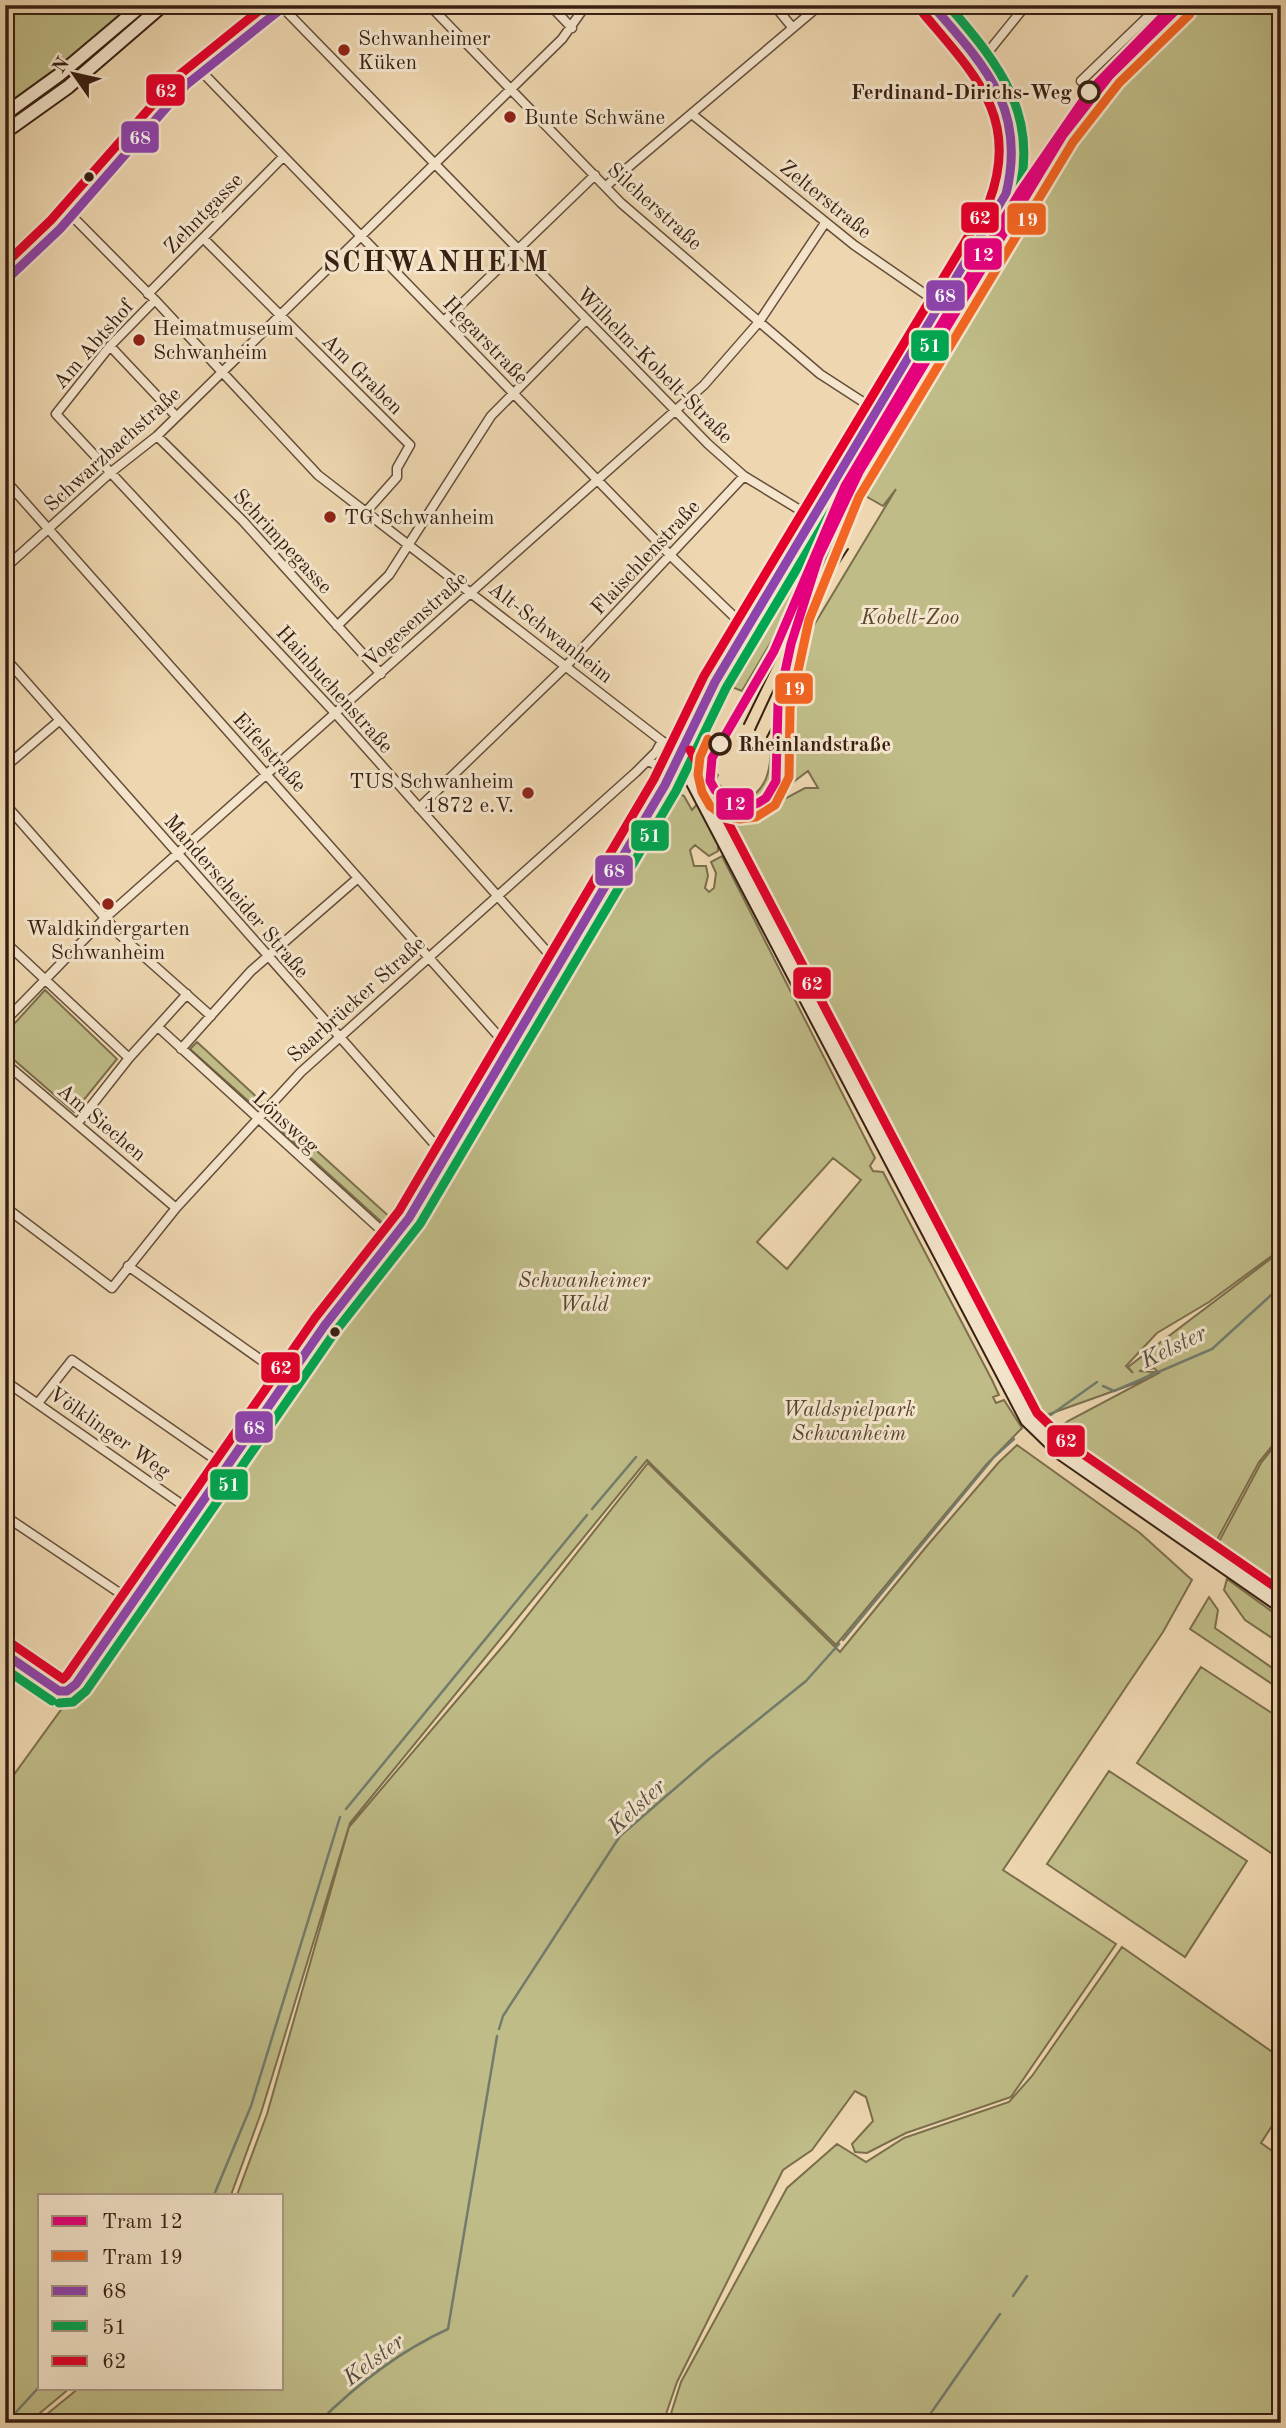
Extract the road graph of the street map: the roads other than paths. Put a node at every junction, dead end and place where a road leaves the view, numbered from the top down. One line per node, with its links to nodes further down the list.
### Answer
1 (142, 5): 18 (street)
2 (163, 5): 20 (street)
3 (429, 5): 17 (street, Silcherstraße)
4 (550, 5): 13 (street)
5 (586, 5): 13 (street, Schwarzbachstraße)
6 (774, 5): 12 (street)
7 (820, 5): 12 (street)
8 (932, 5): 14 (street)
9 (1026, 5): 14 (street)
10 (1160, 5): 16 (street)
11 (284, 6): 15 (street); 22 (street, Wilhelm-Kobelt-Straße)
12 (792, 27): 19 (street)
13 (572, 28): 17 (street, Schwarzbachstraße)
14 (980, 62): 32 (street)
15 (202, 72): 21 (street, Hegarstraße); 25 (street)
16 (1081, 81)
17 (511, 89): 22 (street, Schwarzbachstraße); 23 (street, Silcherstraße)
18 (5, 114)
19 (693, 115): 24 (street); 26 (street, Zelterstraße)
20 (5, 132)
21 (283, 157): 27 (street, Hegarstraße); 28 (street, Zehntgasse)
22 (435, 165): 27 (street, Schwarzbachstraße); 29 (street, Wilhelm-Kobelt-Straße)
23 (595, 175): 24 (street, Silcherstraße); 29 (street)
24 (606, 186): 36 (street, Silcherstraße)
25 (72, 216): 30 (street); 31 (street, Alt-Schwanheim)
26 (825, 223): 32 (street, Zelterstraße); 36 (street, Vogesenstraße)
27 (360, 236): 33 (street, Schwarzbachstraße); 35 (street, Hegarstraße)
28 (203, 238): 31 (street, Zehntgasse); 33 (street, Am Graben)
29 (518, 251): 34 (street, Wilhelm-Kobelt-Straße); 35 (street)
30 (5, 281)
31 (151, 297): 37 (street, Am Abtshof); 38 (street, Alt-Schwanheim)
32 (941, 305): 41 (street)
33 (278, 313): 38 (street, Schwarzbachstraße); 48 (street, Am Graben)
34 (586, 320): 39 (street); 40 (street, Wilhelm-Kobelt-Straße)
35 (444, 321): 39 (street, Hegarstraße)
36 (759, 322): 40 (street, Vogesenstraße); 41 (street, Silcherstraße)
37 (110, 346): 42 (street); 44 (street, Am Abtshof)
38 (222, 371): 42 (street, Schwarzbachstraße); 48 (street, Alt-Schwanheim)
39 (512, 393): 47 (street, Hegarstraße); 51 (street)
40 (676, 411): 45 (street, Wilhelm-Kobelt-Straße); 47 (street, Vogesenstraße)
41 (877, 411): 49 (street)
42 (176, 416): 43 (street, Schwarzbachstraße)
43 (157, 436): 44 (street, Schwarzbachstraße); 55 (street, Schrimpegasse)
44 (110, 473): 50 (street, Schwarzbachstraße); 60 (street, Hainbuchenstraße)
45 (744, 476): 49 (street, Wilhelm-Kobelt-Straße); 52 (street, Flaischlenstraße)
46 (5, 480): 50 (street, Eifelstraße)
47 (598, 481): 52 (street, Hegarstraße); 54 (street, Vogesenstraße)
48 (365, 513): 51 (street, Alt-Schwanheim)
49 (813, 518): 56 (street)
50 (49, 530): 53 (street, Schwarzbachstraße); 67 (street, Eifelstraße)
51 (409, 545): 54 (street, Alt-Schwanheim); 55 (street)
52 (671, 556): 56 (street, Hegarstraße); 58 (street, Flaischlenstraße)
53 (5, 568)
54 (471, 591): 58 (street, Alt-Schwanheim); 59 (street, Vogesenstraße)
55 (337, 626): 59 (street, Schrimpegasse)
56 (747, 629): 63 (street)
57 (5, 658): 61 (street, Manderscheider Straße)
58 (566, 666): 62 (street, Alt-Schwanheim); 69 (street, Flaischlenstraße)
59 (381, 674): 60 (street, Vogesenstraße)
60 (336, 714): 67 (street, Vogesenstraße); 69 (street, Hainbuchenstraße)
61 (60, 720): 65 (street); 70 (street, Manderscheider Straße)
62 (662, 741): 63 (street, Alt-Schwanheim); 64 (street, Saarbrücker Straße)
63 (680, 753): 66 (street); 102 (street)
64 (648, 761): 66 (street); 72 (street, Saarbrücker Straße)
65 (5, 767)
66 (672, 773): 77 (street)
67 (267, 774): 70 (street, Vogesenstraße); 71 (street, Eifelstraße)
68 (5, 804): 73 (street)
69 (419, 808): 72 (street, Hainbuchenstraße)
70 (177, 854): 73 (street, Vogesenstraße); 75 (street, Manderscheider Straße)
71 (358, 878): 75 (street); 76 (street, Eifelstraße)
72 (499, 896): 76 (street, Saarbrücker Straße); 77 (street, Hainbuchenstraße)
73 (105, 918): 78 (street, Vogesenstraße); 79 (street)
74 (5, 942): 78 (street)
75 (267, 957): 80 (street); 83 (street, Manderscheider Straße)
76 (428, 958): 83 (street, Saarbrücker Straße); 84 (street, Eifelstraße)
77 (558, 964): 84 (street)
78 (45, 979): 81 (street, Vogesenstraße); 86 (street)
79 (187, 995): 80 (street); 82 (street)
80 (211, 1016): 85 (street)
81 (5, 1021)
82 (158, 1027): 85 (street, Lönsweg); 86 (street)
83 (338, 1038): 88 (street, Saarbrücker Straße); 90 (street, Manderscheider Straße)
84 (509, 1048): 90 (street)
85 (181, 1049): 88 (street, Lönsweg)
86 (129, 1058): 89 (street)
87 (5, 1063): 89 (street, Am Siechen)
88 (256, 1118): 92 (street, Saarbrücker Straße); 93 (street, Lönsweg)
89 (77, 1124): 92 (street, Am Siechen)
90 (445, 1156): 93 (street)
91 (5, 1207): 94 (street, Saarbrücker Straße)
92 (176, 1208): 94 (street, Saarbrücker Straße)
93 (393, 1241): 95 (street)
94 (128, 1266): 95 (street)
95 (288, 1379): 98 (street)
96 (5, 1381): 97 (street, Völklinger Weg)
97 (38, 1404): 98 (street); 99 (street, Völklinger Weg)
98 (226, 1467): 99 (street)
99 (194, 1513): 101 (street)
100 (5, 1516): 101 (street)
101 (133, 1602): 103 (street)
102 (1281, 1606)
103 (5, 1654)

